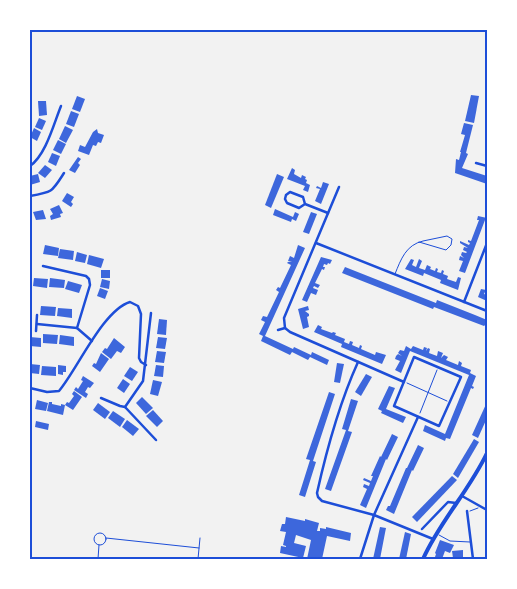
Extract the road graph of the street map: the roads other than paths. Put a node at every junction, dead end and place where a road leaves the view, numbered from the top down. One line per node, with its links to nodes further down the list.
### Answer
1 (61, 106): 3 (street)
2 (476, 163): 4 (street)
3 (30, 166)
4 (487, 166)
5 (64, 173): 7 (street)
6 (339, 187): 9 (street)
7 (30, 196)
8 (305, 204): 8 (street); 9 (street)
9 (328, 213): 11 (street)
10 (419, 242): 10 (lane); 14 (lane)
11 (316, 243): 14 (street); 21 (street)
12 (487, 244): 15 (street)
13 (43, 266): 20 (street)
14 (394, 275): 15 (street)
15 (464, 302): 16 (street)
16 (487, 311)
17 (151, 312): 26 (street)
18 (37, 316): 19 (street)
19 (37, 324): 20 (street); 23 (street)
20 (77, 328): 24 (street)
21 (285, 328): 22 (street); 25 (street)
22 (278, 330)
23 (36, 331)
24 (92, 341): 26 (street); 28 (street)
25 (358, 362): 27 (street); 38 (street)
26 (146, 366): 30 (street)
27 (404, 382): 31 (street); 31 (street)
28 (30, 388)
29 (101, 398): 30 (street)
30 (125, 407): 32 (street)
31 (418, 417): 38 (street)
32 (156, 440)
33 (487, 453): 34 (main road)
34 (462, 495): 35 (main road); 36 (street)
35 (456, 503): 39 (street); 40 (main road)
36 (487, 510)
37 (467, 511): 44 (street)
38 (374, 515): 43 (street); 49 (street)
39 (422, 529)
40 (436, 533): 43 (main road); 44 (lane)
41 (106, 538): 45 (lane); 45 (lane); 46 (lane)
42 (200, 538): 46 (lane)
43 (433, 539): 50 (main road)
44 (470, 542): 51 (street)
45 (99, 544): 47 (lane)
46 (199, 548): 48 (lane)
47 (98, 559)
48 (198, 559)
49 (360, 559)
50 (423, 559)
51 (473, 559)

